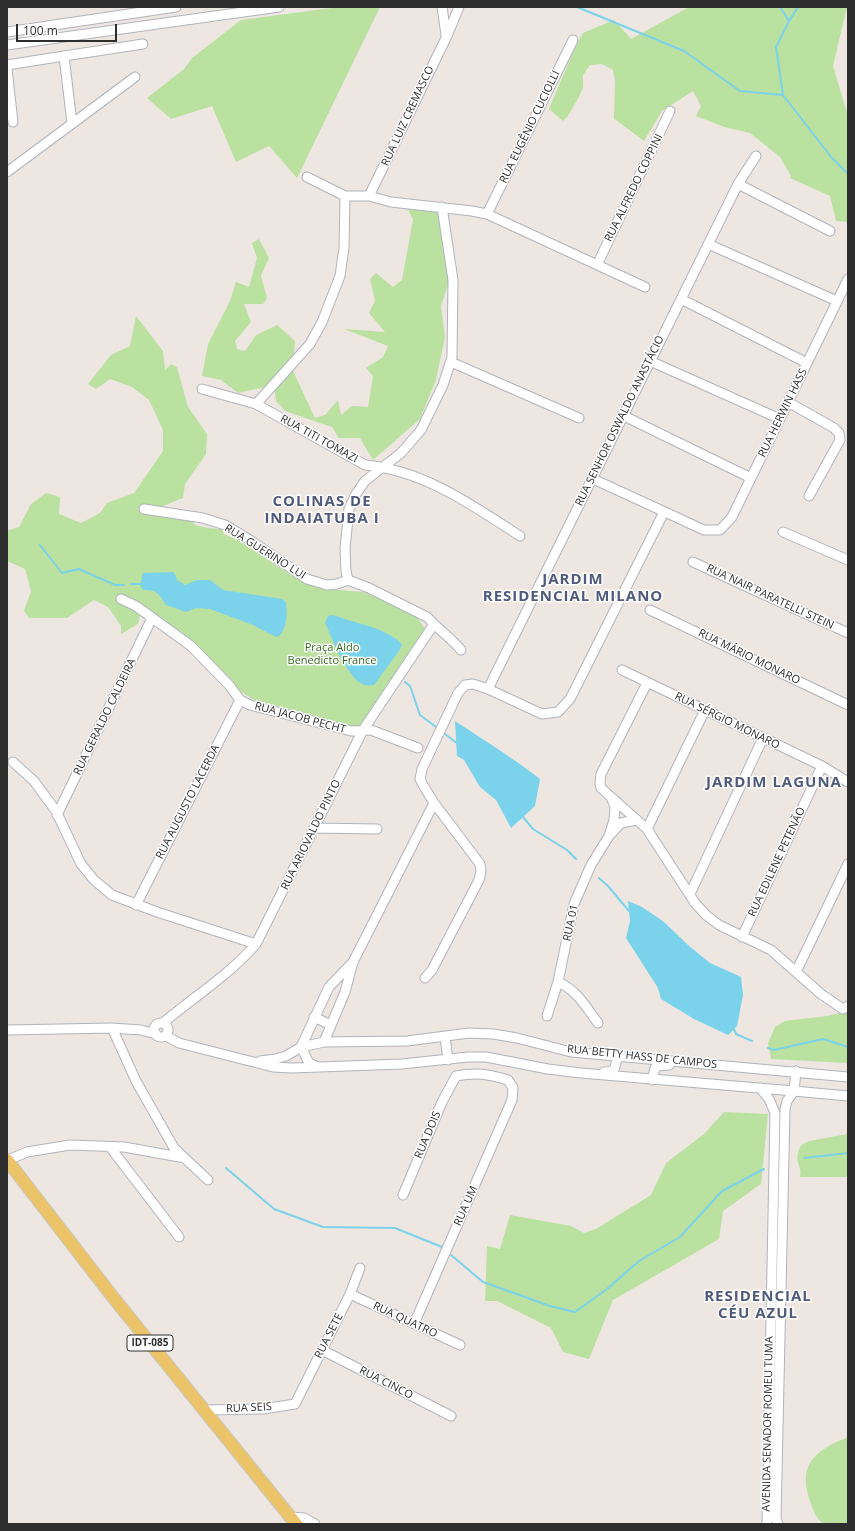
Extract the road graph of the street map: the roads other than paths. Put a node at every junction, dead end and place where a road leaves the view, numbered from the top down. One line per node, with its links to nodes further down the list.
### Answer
1 (176, 7): 6 (street)
2 (279, 7): 5 (street)
3 (442, 7): 7 (street)
4 (459, 7): 7 (street, RUA LUIZ CREMASCO)
5 (251, 9): 10 (street)
6 (7, 32)
7 (446, 36): 23 (street, RUA LUIZ CREMASCO)
8 (573, 40): 25 (street, RUA EUGÊNIO CUCIOLLI)
9 (143, 44): 11 (street)
10 (7, 45)
11 (64, 56): 12 (street); 17 (street)
12 (7, 65)
13 (7, 69): 16 (street)
14 (135, 77): 17 (street)
15 (670, 111): 28 (street, RUA ALFREDO COPPINI)
16 (13, 122)
17 (72, 123): 19 (street)
18 (756, 156): 21 (street, RUA SENHOR OSWALDO ANASTÁCIO)
19 (7, 172)
20 (307, 177): 22 (street)
21 (738, 184): 26 (street); 27 (street, RUA SENHOR OSWALDO ANASTÁCIO)
22 (345, 196): 23 (street); 38 (street)
23 (369, 196): 24 (street)
24 (442, 207): 25 (street); 34 (street)
25 (487, 214): 28 (street)
26 (830, 231)
27 (708, 244): 31 (street, RUA SENHOR OSWALDO ANASTÁCIO); 32 (street)
28 (597, 265): 30 (street)
29 (848, 279): 32 (street, RUA HERWIN HASS)
30 (645, 287)
31 (681, 299): 33 (street, RUA SENHOR OSWALDO ANASTÁCIO); 35 (street)
32 (837, 301): 35 (street, RUA HERWIN HASS)
33 (650, 360): 39 (street, RUA SENHOR OSWALDO ANASTÁCIO); 41 (street)
34 (451, 362): 40 (street); 42 (street)
35 (807, 363): 37 (street, RUA HERWIN HASS)
36 (202, 389): 38 (street, RUA TITI TOMAZI)
37 (788, 402): 41 (street, RUA HERWIN HASS); 45 (street)
38 (256, 404): 42 (street, RUA TITI TOMAZI)
39 (622, 415): 43 (street, RUA SENHOR OSWALDO ANASTÁCIO); 44 (street)
40 (579, 418)
41 (780, 419): 44 (street, RUA HERWIN HASS)
42 (384, 466): 49 (street, RUA TITI TOMAZI); 52 (street)
43 (591, 478): 47 (street); 61 (street, RUA SENHOR OSWALDO ANASTÁCIO)
44 (751, 478): 47 (street, RUA HERWIN HASS)
45 (809, 496)
46 (144, 509): 52 (street, RUA GUERINO LUI)
47 (664, 512): 61 (street)
48 (783, 532): 50 (street)
49 (520, 536)
50 (848, 560)
51 (693, 562): 57 (street, RUA NAIR PARATELLI STEIN)
52 (348, 580): 56 (street)
53 (121, 599): 55 (street, RUA JACOB PECHT)
54 (650, 610): 63 (street, RUA MÁRIO MONARO)
55 (152, 618): 62 (street, RUA JACOB PECHT); 75 (street, RUA GERALDO CALDEIRA)
56 (434, 624): 58 (street); 65 (street, RUA ARIOVALDO PINTO)
57 (848, 633)
58 (461, 650)
59 (622, 670): 60 (street, RUA SÉRGIO MONARO)
60 (647, 683): 64 (street, RUA SÉRGIO MONARO); 73 (street)
61 (488, 689): 74 (street)
62 (240, 700): 65 (street, RUA JACOB PECHT); 83 (street, RUA AUGUSTO LACERDA)
63 (848, 705)
64 (706, 710): 66 (street, RUA SÉRGIO MONARO); 79 (street)
65 (363, 730): 67 (street, RUA JACOB PECHT); 77 (street, RUA ARIOVALDO PINTO)
66 (763, 738): 69 (street, RUA SÉRGIO MONARO); 82 (street)
67 (418, 748)
68 (13, 762): 75 (street)
69 (822, 766): 70 (street, RUA SÉRGIO MONARO); 84 (street, RUA EDILENE PETENÃO)
70 (833, 772): 71 (street); 72 (street)
71 (848, 775)
72 (848, 782)
73 (610, 796): 76 (street); 80 (street, RUA 01)
74 (434, 803): 86 (street); 88 (street)
75 (58, 815): 83 (street)
76 (637, 820): 79 (street); 80 (street, RUA 01)
77 (315, 828): 78 (street); 85 (street, RUA ARIOVALDO PINTO)
78 (377, 829)
79 (647, 830): 82 (street)
80 (609, 836): 89 (street, RUA 01)
81 (848, 864): 87 (street)
82 (690, 894): 84 (street)
83 (136, 905): 85 (street)
84 (742, 937): 87 (street)
85 (256, 944): 94 (street, RUA ARIOVALDO PINTO)
86 (353, 962): 92 (street); 95 (street)
87 (796, 972): 90 (street)
88 (425, 978)
89 (558, 982): 91 (street, RUA 01); 93 (street)
90 (846, 1007)
91 (547, 1016)
92 (314, 1017): 95 (street); 103 (street)
93 (598, 1023)
94 (160, 1024): 98 (street); 99 (street); 100 (street)
95 (331, 1025): 102 (street)
96 (112, 1028): 97 (street); 98 (street); 118 (street)
97 (7, 1030)
98 (141, 1030): 99 (street)
99 (156, 1034): 100 (street)
100 (166, 1036): 106 (street, RUA BETTY HASS DE CAMPOS)
101 (445, 1037): 102 (street, RUA BETTY HASS DE CAMPOS); 104 (street, RUA BETTY HASS DE CAMPOS); 105 (street)
102 (324, 1042): 103 (street, RUA BETTY HASS DE CAMPOS)
103 (301, 1047): 106 (street, RUA BETTY HASS DE CAMPOS); 108 (street)
104 (617, 1056): 107 (street, RUA BETTY HASS DE CAMPOS); 110 (street)
105 (448, 1060): 108 (street, RUA BETTY HASS DE CAMPOS); 110 (street, RUA BETTY HASS DE CAMPOS)
106 (250, 1062): 108 (street, RUA BETTY HASS DE CAMPOS)
107 (704, 1064): 109 (street, RUA BETTY HASS DE CAMPOS); 113 (street)
108 (321, 1068)
109 (796, 1071): 112 (street, RUA BETTY HASS DE CAMPOS); 115 (street, AVENIDA SENADOR ROMEU TUMA)
110 (581, 1073): 113 (street, RUA BETTY HASS DE CAMPOS)
111 (456, 1076): 121 (street, RUA DOIS); 125 (street, RUA UM)
112 (848, 1077)
113 (652, 1080): 114 (street, RUA BETTY HASS DE CAMPOS)
114 (760, 1088): 115 (street, RUA BETTY HASS DE CAMPOS); 133 (street, AVENIDA SENADOR ROMEU TUMA)
115 (794, 1090): 116 (street, RUA BETTY HASS DE CAMPOS); 134 (street, AVENIDA SENADOR ROMEU TUMA)
116 (848, 1096)
117 (110, 1147): 118 (street); 119 (street); 122 (street)
118 (185, 1158): 120 (street)
119 (7, 1160): 129 (main road, IDT-085)
120 (208, 1180)
121 (403, 1194)
122 (179, 1236)
123 (360, 1268): 124 (street, RUA SETE)
124 (350, 1294): 125 (street, RUA QUATRO); 127 (street, RUA SETE)
125 (414, 1324): 126 (street, RUA QUATRO)
126 (460, 1345)
127 (322, 1350): 128 (street, RUA SETE); 130 (street, RUA CINCO)
128 (295, 1404): 129 (street, RUA SEIS)
129 (204, 1410): 131 (main road, IDT-085)
130 (451, 1416)
131 (293, 1521): 132 (street)
132 (315, 1524)
133 (767, 1524)
134 (778, 1524)

